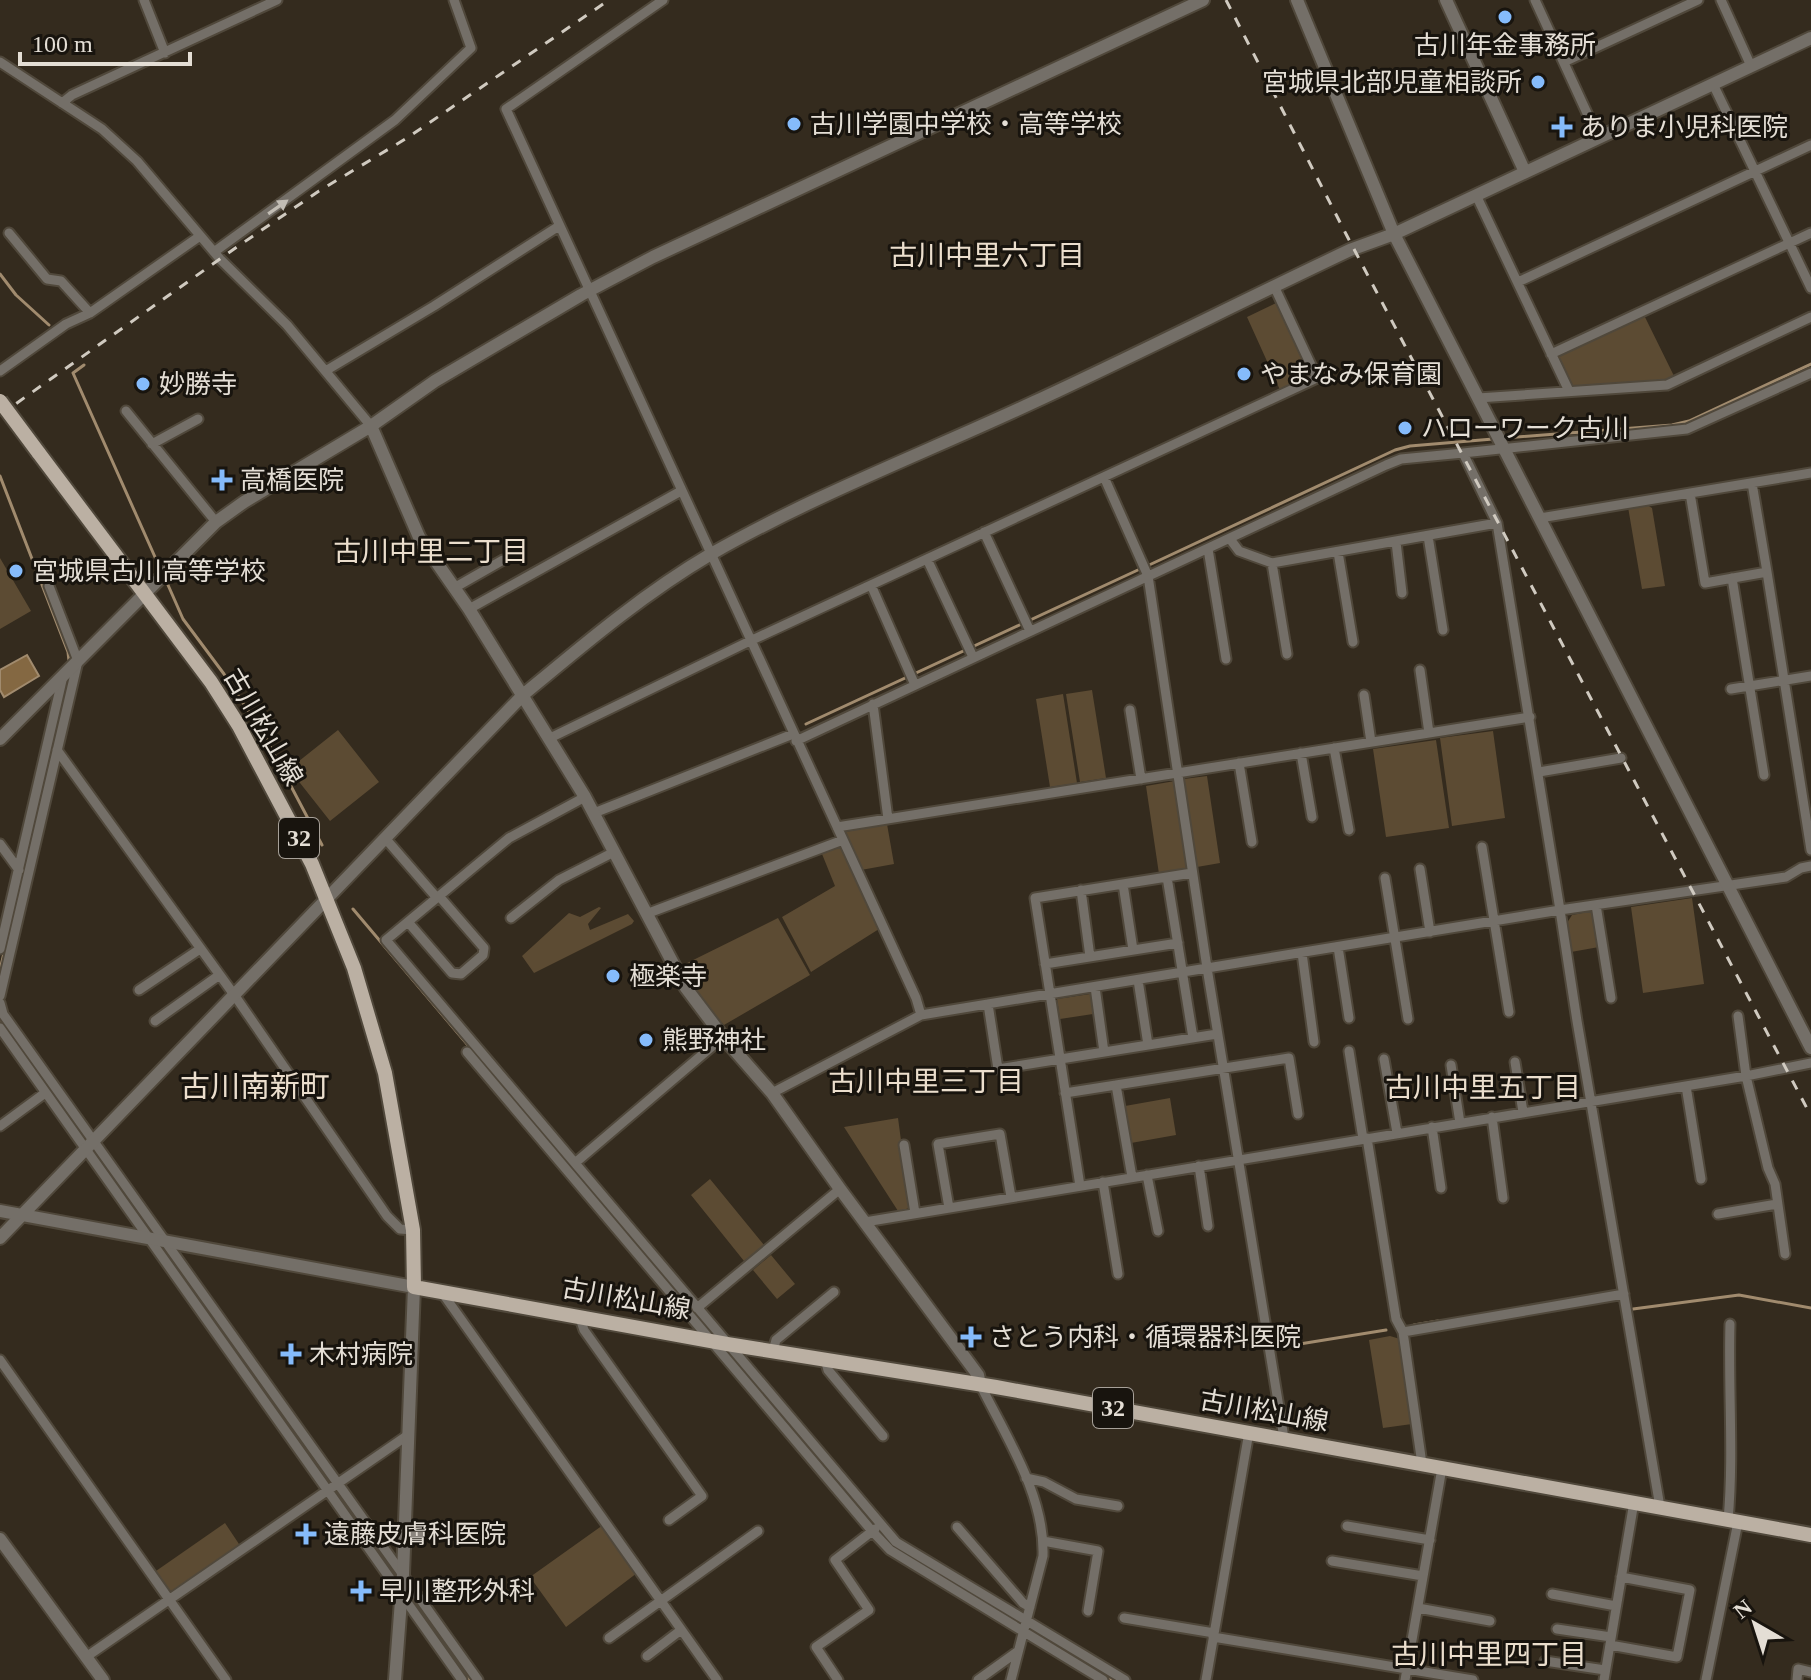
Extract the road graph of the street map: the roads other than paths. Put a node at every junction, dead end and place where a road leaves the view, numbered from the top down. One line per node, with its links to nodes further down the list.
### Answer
1 (144, 0): 13 (street)
2 (277, 0): 11 (street)
3 (454, 0): 30 (street, one-way to 3)
4 (663, 0): 24 (street)
5 (1297, 0): 27 (street)
6 (1446, 0): 21 (street)
7 (1535, 0): 15 (street)
8 (1698, 0): 15 (street)
9 (1721, 0): 16 (street)
10 (1200, 1): 34 (street)
11 (253, 5): 13 (street)
12 (1811, 38): 16 (street)
13 (165, 53): 18 (street)
14 (0, 62): 18 (street)
15 (1564, 62): 19 (street)
16 (1751, 66): 17 (street)
17 (1713, 84): 19 (street); 22 (street)
18 (62, 103): 28 (street)
19 (1598, 137): 21 (street)
20 (1811, 145): 22 (street)
21 (1525, 172): 23 (street)
22 (1755, 172): 29 (street); 31 (street)
23 (1476, 195): 27 (street); 31 (street)
24 (559, 226): 34 (street); 38 (street)
25 (9, 233): 35 (street)
26 (1811, 233): 29 (street)
27 (1394, 234): 32 (street); 42 (street)
28 (200, 236): 30 (street); 35 (street)
29 (1789, 243): 33 (street); 37 (street)
30 (214, 252): 38 (street)
31 (1518, 282): 37 (street)
32 (1274, 286): 51 (street); 64 (street)
33 (1811, 288)
34 (589, 290): 46 (street); 53 (street)
35 (90, 313): 39 (street)
36 (1811, 317): 41 (street)
37 (1551, 354): 41 (street)
38 (327, 370): 46 (street)
39 (0, 371)
40 (1811, 373): 47 (street)
41 (1569, 391): 42 (street)
42 (1478, 398): 47 (street)
43 (0, 401): 75 (main road, 古川松山線 / 32, bridge)
44 (126, 411): 48 (street)
45 (198, 419): 48 (street)
46 (371, 426): 56 (street); 73 (street)
47 (1501, 442): 49 (street); 55 (street)
48 (152, 444): 56 (street)
49 (1463, 453): 57 (street); 60 (street)
50 (1811, 473): 52 (street)
51 (1104, 477): 58 (street); 68 (street)
52 (1752, 483): 54 (street); 69 (street)
53 (681, 491): 64 (street); 76 (street)
54 (1690, 493): 55 (street); 70 (street)
55 (1540, 518): 131 (street)
56 (216, 522): 75 (street)
57 (1497, 523): 59 (street); 96 (street)
58 (984, 532): 65 (street); 77 (street)
59 (1428, 536): 61 (street); 78 (street)
60 (1230, 539): 62 (street); 67 (street)
61 (1396, 542): 63 (street); 74 (street)
62 (1208, 549): 68 (street); 83 (street)
63 (1338, 552): 67 (street); 80 (street)
64 (710, 555): 79 (street); 92 (street)
65 (927, 559): 71 (street); 81 (street)
66 (503, 560): 73 (street)
67 (1272, 563): 82 (street)
68 (1146, 570): 77 (street); 108 (street)
69 (1767, 572): 70 (street); 89 (street)
70 (1732, 578): 90 (street)
71 (871, 585): 79 (street); 88 (street)
72 (49, 586): 84 (street)
73 (454, 588): 76 (street)
74 (1402, 593)
75 (144, 595): 84 (street); 134 (main road, 古川松山線 / 32)
76 (469, 609): 92 (street)
77 (1027, 625): 81 (street)
78 (1443, 630)
79 (750, 641): 98 (street); 99 (street)
80 (1353, 642)
81 (970, 651): 88 (street)
82 (1287, 654)
83 (1226, 659)
84 (78, 661): 86 (street); 103 (street)
85 (1420, 670): 97 (street)
86 (63, 676): 100 (street); 126 (street)
87 (1811, 676): 89 (street)
88 (912, 678): 94 (street)
89 (1784, 680): 90 (street); 122 (street)
90 (1749, 686): 91 (street); 109 (street)
91 (1731, 689)
92 (523, 695): 99 (street); 117 (street)
93 (1364, 695): 101 (street)
94 (873, 704): 98 (street); 114 (street)
95 (1130, 710): 110 (street)
96 (1530, 717): 97 (street); 107 (street)
97 (1429, 733): 101 (street)
98 (794, 737): 112 (street); 115 (street)
99 (550, 738): 111 (street)
100 (0, 739)
101 (1371, 742): 102 (street)
102 (1334, 748): 104 (street); 116 (street)
103 (57, 750): 126 (street); 146 (street)
104 (1301, 753): 106 (street); 113 (street)
105 (1621, 758): 107 (street)
106 (1239, 763): 108 (street); 119 (street)
107 (1539, 772): 136 (street)
108 (1177, 773): 110 (street); 127 (street)
109 (1764, 775)
110 (1141, 779): 114 (street)
111 (585, 797): 112 (street); 133 (street)
112 (594, 813): 123 (street)
113 (1312, 817)
114 (888, 819): 115 (street)
115 (837, 827): 118 (street)
116 (1349, 830)
117 (385, 838): 133 (street); 134 (street)
118 (843, 840): 137 (street); 164 (street)
119 (1252, 842)
120 (0, 844): 126 (street)
121 (1482, 847): 139 (street)
122 (1811, 850)
123 (614, 852): 137 (street); 138 (street)
124 (1811, 866): 131 (street)
125 (1420, 869): 141 (street)
126 (23, 871): 145 (street); 158 (street)
127 (1192, 873): 128 (street); 151 (street)
128 (1167, 877): 130 (street); 143 (street)
129 (1385, 878): 142 (street)
130 (1123, 884): 132 (street); 147 (street)
131 (1730, 886): 135 (street); 176 (street)
132 (1081, 890): 149 (street); 150 (street)
133 (438, 897): 140 (street); 140 (street)
134 (326, 901): 159 (street); 225 (main road, 古川松山線 / 32)
135 (1596, 905): 136 (street); 160 (street)
136 (1560, 910): 139 (street); 192 (street)
137 (646, 914): 171 (street)
138 (511, 918)
139 (1494, 921): 141 (street); 163 (street)
140 (408, 922): 203 (street)
141 (1430, 932): 142 (street)
142 (1395, 938): 144 (street); 167 (street)
143 (1178, 943): 147 (street); 152 (street)
144 (1338, 947): 148 (street); 166 (street)
145 (0, 949)
146 (200, 949): 153 (street); 156 (street)
147 (1133, 950): 149 (street)
148 (1302, 953): 151 (street); 173 (street)
149 (1090, 957): 150 (street)
150 (1045, 964): 157 (street)
151 (1207, 968): 152 (street); 170 (street)
152 (1182, 972): 154 (street); 172 (street)
153 (218, 976): 159 (street); 168 (street)
154 (1138, 980): 155 (street); 175 (street)
155 (1095, 987): 157 (street); 179 (street)
156 (139, 990)
157 (1050, 994): 162 (street); 180 (street)
158 (0, 996)
159 (235, 996): 202 (street); 225 (street)
160 (1611, 998)
161 (0, 1003): 174 (street)
162 (988, 1004): 164 (street); 180 (street)
163 (1509, 1012)
164 (921, 1015): 190 (street)
165 (1738, 1016): 186 (street)
166 (1349, 1018)
167 (1408, 1019)
168 (155, 1021)
169 (0, 1028): 174 (street)
170 (1217, 1034): 172 (street); 185 (street)
171 (723, 1037): 190 (street); 205 (street)
172 (1193, 1038): 175 (street)
173 (1314, 1042)
174 (18, 1045): 189 (street); 202 (street)
175 (1148, 1045): 179 (street)
176 (1811, 1048)
177 (1349, 1051): 200 (street)
178 (467, 1052): 203 (street)
179 (1104, 1052): 180 (street)
180 (1060, 1059): 191 (street)
181 (1384, 1059): 199 (street)
182 (1515, 1062): 193 (street)
183 (1811, 1063): 186 (street)
184 (1451, 1065): 196 (street)
185 (1223, 1068): 187 (street); 194 (street); 204 (street)
186 (1746, 1076): 188 (street); 217 (street)
187 (1116, 1085): 191 (street); 208 (street)
188 (1686, 1086): 192 (street); 209 (street)
189 (45, 1093): 197 (street); 202 (street)
190 (772, 1093): 213 (street)
191 (1065, 1093): 211 (street)
192 (1591, 1101): 193 (street); 236 (street)
193 (1523, 1112): 195 (street)
194 (1298, 1114)
195 (1492, 1117): 196 (street); 215 (street)
196 (1460, 1123): 198 (street)
197 (0, 1126)
198 (1432, 1127): 199 (street); 212 (street)
199 (1397, 1133): 200 (street)
200 (1365, 1138): 204 (street); 240 (street)
201 (904, 1145): 220 (street)
202 (90, 1146): 222 (street); 228 (street); 229 (street)
203 (555, 1148): 205 (street); 216 (street)
204 (1239, 1159): 206 (street); 250 (street)
205 (575, 1163): 216 (street)
206 (1199, 1166): 207 (street); 224 (street)
207 (1147, 1175): 208 (street); 226 (street)
208 (1132, 1177): 210 (street)
209 (1701, 1179)
210 (1103, 1182): 211 (street); 231 (street)
211 (1080, 1186): 214 (street)
212 (1441, 1188)
213 (840, 1189): 223 (street); 237 (street)
214 (1011, 1197): 218 (street); 218 (street)
215 (1503, 1198)
216 (599, 1200): 234 (street)
217 (1777, 1204): 221 (street); 230 (street)
218 (949, 1208): 220 (street)
219 (0, 1211): 222 (street)
220 (915, 1213): 223 (street)
221 (1718, 1214)
222 (23, 1215): 227 (street); 228 (street)
223 (865, 1222): 246 (street)
224 (1208, 1226)
225 (413, 1230): 232 (main road, 古川松山線 / 32)
226 (1158, 1231)
227 (0, 1238)
228 (149, 1239): 229 (street); 254 (street)
229 (166, 1242): 232 (street); 254 (street)
230 (1785, 1254)
231 (1118, 1274)
232 (414, 1287): 233 (main road, 古川松山線 / 32); 248 (street)
233 (441, 1291): 238 (main road, 古川松山線 / 32); 275 (street)
234 (677, 1292): 237 (street); 241 (street)
235 (834, 1292): 243 (street)
236 (1624, 1294): 240 (street); 257 (street)
237 (697, 1308): 242 (street)
238 (579, 1315): 241 (main road, 古川松山線 / 32); 258 (street)
239 (1730, 1324): 259 (street)
240 (1403, 1332): 251 (street)
241 (710, 1339): 242 (main road, 古川松山線 / 32); 262 (street)
242 (727, 1344): 243 (main road, 古川松山線 / 32); 262 (street)
243 (773, 1351): 244 (main road, 古川松山線 / 32)
244 (825, 1359): 246 (main road, 古川松山線 / 32); 249 (street)
245 (0, 1360): 274 (street)
246 (980, 1384): 247 (main road, 古川松山線 / 32); 253 (street)
247 (1249, 1432): 250 (main road, 古川松山線 / 32); 285 (street)
248 (408, 1435): 254 (street); 269 (street)
249 (883, 1436)
250 (1284, 1438): 251 (main road, 古川松山線 / 32)
251 (1422, 1464): 252 (main road, 古川松山線 / 32)
252 (1442, 1468): 255 (main road, 古川松山線 / 32); 266 (street)
253 (1026, 1478): 256 (street); 267 (street)
254 (333, 1487): 269 (street); 273 (street); 274 (street)
255 (1634, 1502): 257 (main road, 古川松山線 / 32); 271 (street)
256 (1118, 1506)
257 (1660, 1507): 259 (main road, 古川松山線 / 32)
258 (669, 1520)
259 (1733, 1521): 264 (main road, 古川松山線 / 32); 309 (street)
260 (1347, 1526): 266 (street)
261 (957, 1527): 277 (street)
262 (876, 1528): 282 (street); 301 (street)
263 (758, 1531): 275 (street)
264 (1811, 1535)
265 (0, 1539): 290 (street)
266 (1430, 1540): 270 (street)
267 (1043, 1541): 277 (street); 279 (street)
268 (1332, 1561): 270 (street)
269 (403, 1574): 273 (street); 299 (street)
270 (1423, 1576): 278 (street)
271 (1621, 1577): 276 (street); 287 (street)
272 (1552, 1594): 276 (street)
273 (401, 1595): 297 (street); 298 (street)
274 (169, 1600): 290 (street); 296 (street)
275 (661, 1601): 284 (street); 286 (street)
276 (1616, 1606): 287 (street)
277 (1030, 1607): 282 (street)
278 (1418, 1608): 281 (street); 292 (street)
279 (1088, 1611)
280 (1124, 1618): 285 (street)
281 (1490, 1621)
282 (1025, 1626): 288 (street); 304 (street); 305 (street)
283 (1557, 1629): 287 (street)
284 (681, 1630): 289 (street); 300 (street)
285 (1214, 1635): 292 (street); 306 (street)
286 (609, 1638)
287 (1610, 1641): 294 (street)
288 (1018, 1652): 302 (street); 303 (street)
289 (647, 1656)
290 (86, 1657): 295 (street)
291 (1545, 1661): 294 (street)
292 (1407, 1668): 307 (street); 308 (street)
293 (1811, 1672): 310 (street)
294 (1604, 1675)
295 (103, 1680)
296 (226, 1680)
297 (395, 1680)
298 (462, 1680)
299 (478, 1680)
300 (717, 1680)
301 (838, 1680)
302 (978, 1680)
303 (1011, 1680)
304 (1103, 1680)
305 (1125, 1680)
306 (1206, 1680)
307 (1405, 1680)
308 (1473, 1680)
309 (1706, 1680)
310 (1797, 1680)

